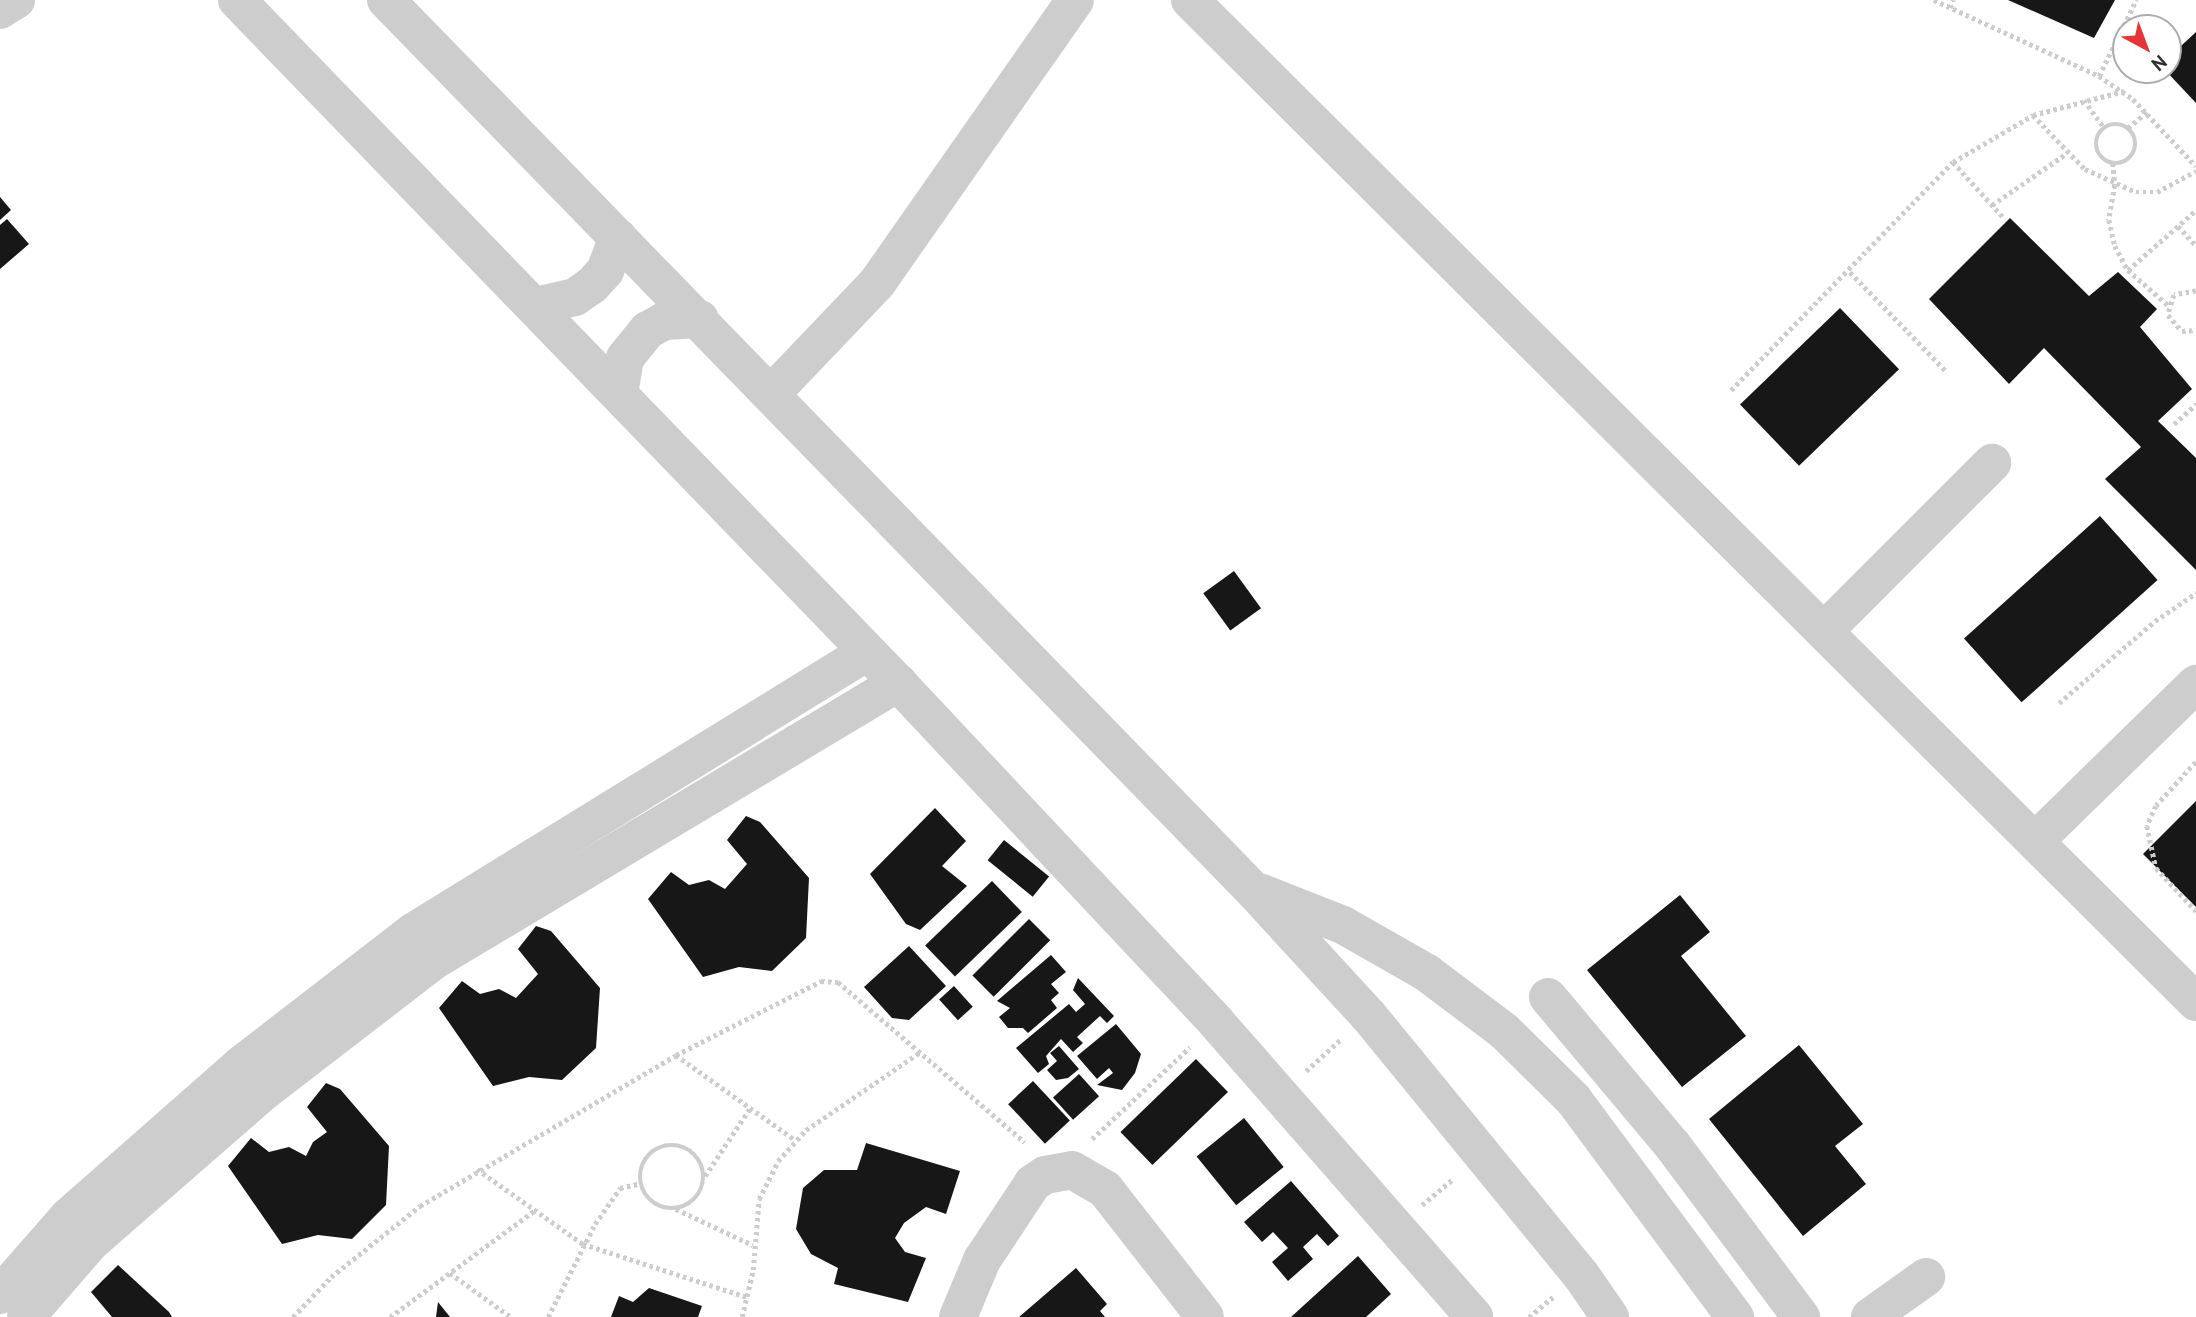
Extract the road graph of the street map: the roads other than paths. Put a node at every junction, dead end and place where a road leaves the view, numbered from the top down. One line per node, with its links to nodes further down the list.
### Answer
1 (16, 0): 6 (street)
2 (237, 0): 8 (street)
3 (386, 0): 7 (street)
4 (1075, 0): 11 (street)
5 (1190, 0): 13 (street)
6 (0, 10)
7 (618, 237): 8 (street); 9 (street)
8 (536, 306): 10 (street)
9 (700, 319): 10 (street); 11 (street)
10 (619, 393): 14 (street)
11 (771, 394): 20 (street)
12 (1992, 463): 13 (street)
13 (1824, 631): 19 (street)
14 (867, 652): 15 (street); 17 (street)
15 (898, 683): 18 (street); 28 (street)
16 (2196, 684): 19 (street)
17 (787, 702): 18 (street); 24 (street)
18 (809, 734): 25 (street)
19 (2035, 841): 22 (street)
20 (1252, 889): 29 (street); 30 (street)
21 (1548, 997): 31 (street)
22 (2196, 1002)
23 (1926, 1277): 32 (street)
24 (0, 1295)
25 (26, 1317)
26 (958, 1317): 27 (street)
27 (1205, 1317)
28 (1474, 1317)
29 (1610, 1317)
30 (1735, 1317)
31 (1801, 1317)
32 (1870, 1317)

